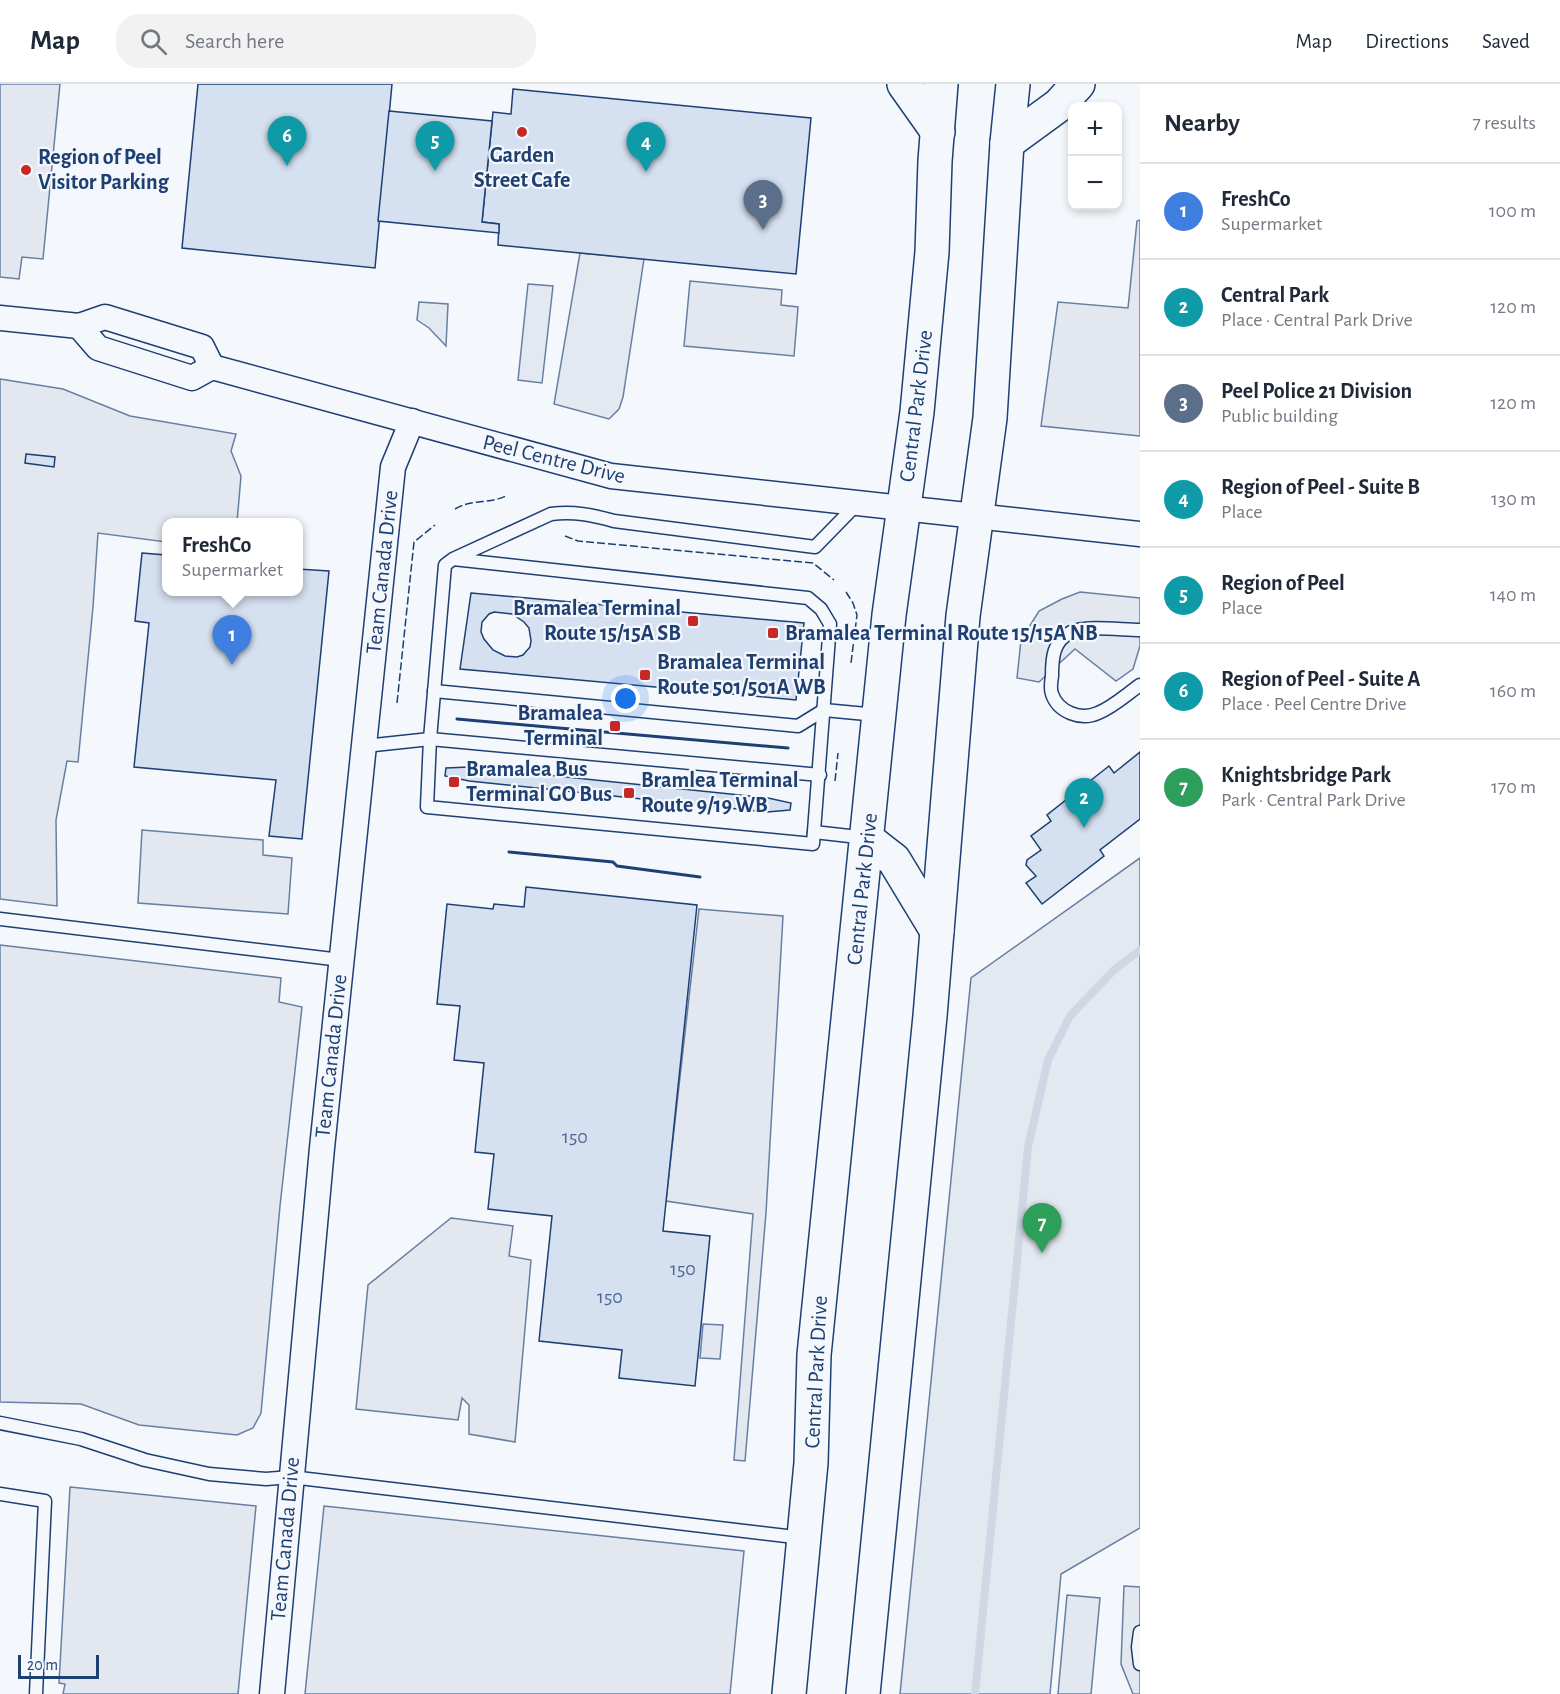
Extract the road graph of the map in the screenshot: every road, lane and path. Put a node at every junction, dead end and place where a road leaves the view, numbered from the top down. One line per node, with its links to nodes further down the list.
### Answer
1 (904, 84): 5 (street)
2 (941, 84): 5 (street, Central Park Drive)
3 (1013, 84): 6 (street)
4 (1078, 84): 6 (street)
5 (938, 132): 12 (street, Central Park Drive)
6 (1007, 143): 13 (street)
7 (0, 318): 8 (street)
8 (79, 326): 9 (street); 9 (street)
9 (212, 366): 10 (street, Peel Centre Drive)
10 (412, 421): 11 (street, Peel Centre Drive); 22 (street, Team Canada Drive)
11 (857, 504): 12 (street, Peel Centre Drive); 15 (lane)
12 (904, 509): 13 (street, Peel Centre Drive); 20 (street, Central Park Drive)
13 (976, 516): 14 (street, Peel Centre Drive); 27 (street)
14 (1140, 534)
15 (453, 559): 18 (lane); 19 (lane)
16 (1140, 630): 17 (lane)
17 (1140, 685)
18 (434, 691): 19 (lane); 21 (lane)
19 (824, 710): 20 (lane); 23 (lane)
20 (879, 716): 25 (street, Central Park Drive)
21 (430, 739): 22 (lane); 23 (lane); 24 (lane)
22 (365, 746): 28 (street, Team Canada Drive)
23 (820, 775): 24 (lane)
24 (814, 832): 25 (lane)
25 (867, 838): 27 (street); 32 (street, Central Park Drive)
26 (0, 919): 28 (lane)
27 (937, 931): 38 (street)
28 (341, 960): 30 (street, Team Canada Drive)
29 (0, 1423): 30 (lane)
30 (291, 1477): 32 (lane); 36 (street, Team Canada Drive)
31 (0, 1494): 35 (lane)
32 (804, 1538): 37 (street, Central Park Drive)
33 (1140, 1632): 34 (lane)
34 (1140, 1664)
35 (36, 1694)
36 (272, 1694)
37 (789, 1694)
38 (863, 1694)

